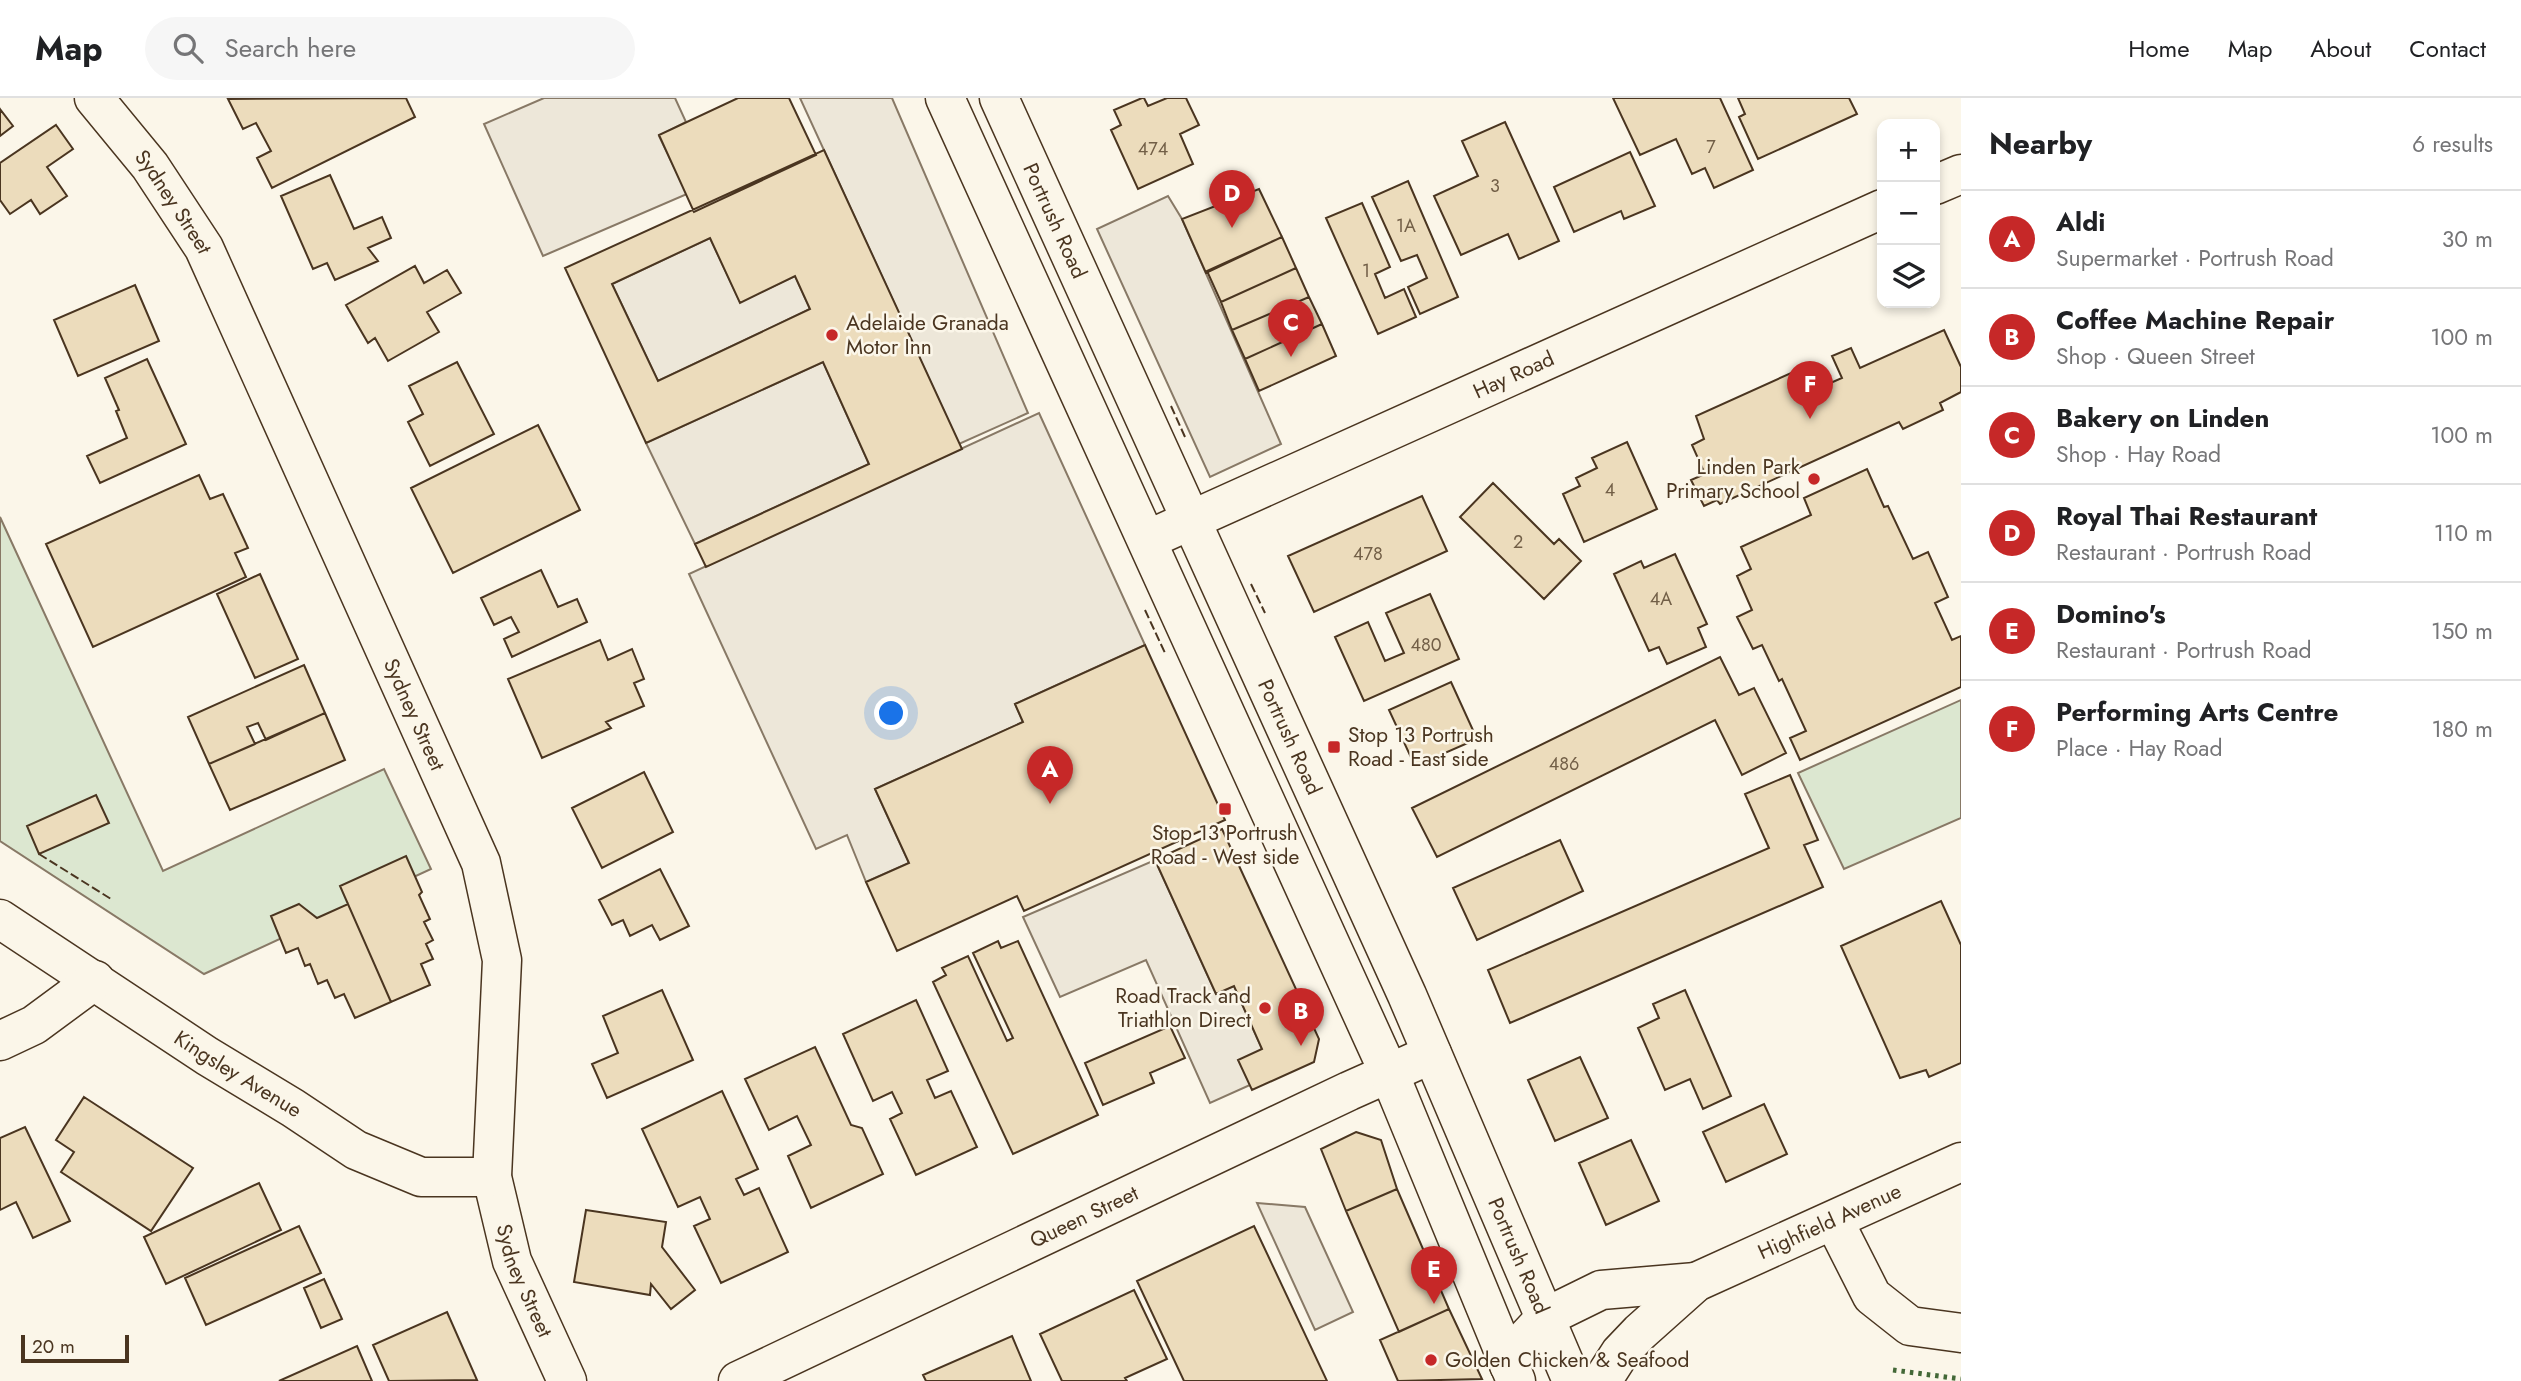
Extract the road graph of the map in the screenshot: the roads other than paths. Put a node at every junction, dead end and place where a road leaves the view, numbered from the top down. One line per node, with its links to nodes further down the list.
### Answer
1 (93, 98): 15 (main road, Sydney Street)
2 (945, 98): 8 (main road)
3 (999, 98): 7 (main road, Portrush Road)
4 (1961, 174): 5 (main road)
5 (1940, 183)
6 (1877, 211): 7 (main road, Hay Road)
7 (1192, 520): 8 (main road, Hay Road); 12 (main road, Portrush Road)
8 (1146, 540): 13 (main road)
9 (0, 919): 10 (main road, Kingsley Avenue)
10 (94, 980): 11 (main road); 15 (main road, Kingsley Avenue)
11 (0, 1041)
12 (1432, 1054): 13 (main road, Queen Street); 18 (main road, Portrush Road)
13 (1389, 1073): 20 (main road); 22 (main road, Queen Street)
14 (1961, 1162): 16 (main road, Highfield Avenue)
15 (492, 1177): 21 (main road, Sydney Street)
16 (1834, 1221): 17 (main road, Highfield Avenue); 19 (main road)
17 (1696, 1282): 18 (main road, Highfield Avenue); 24 (main road, Highfield Avenue)
18 (1546, 1317): 20 (main road, Highfield Avenue); 23 (main road, Portrush Road)
19 (1961, 1333)
20 (1512, 1373)
21 (567, 1381)
22 (737, 1381)
23 (1572, 1381)
24 (1602, 1381)

